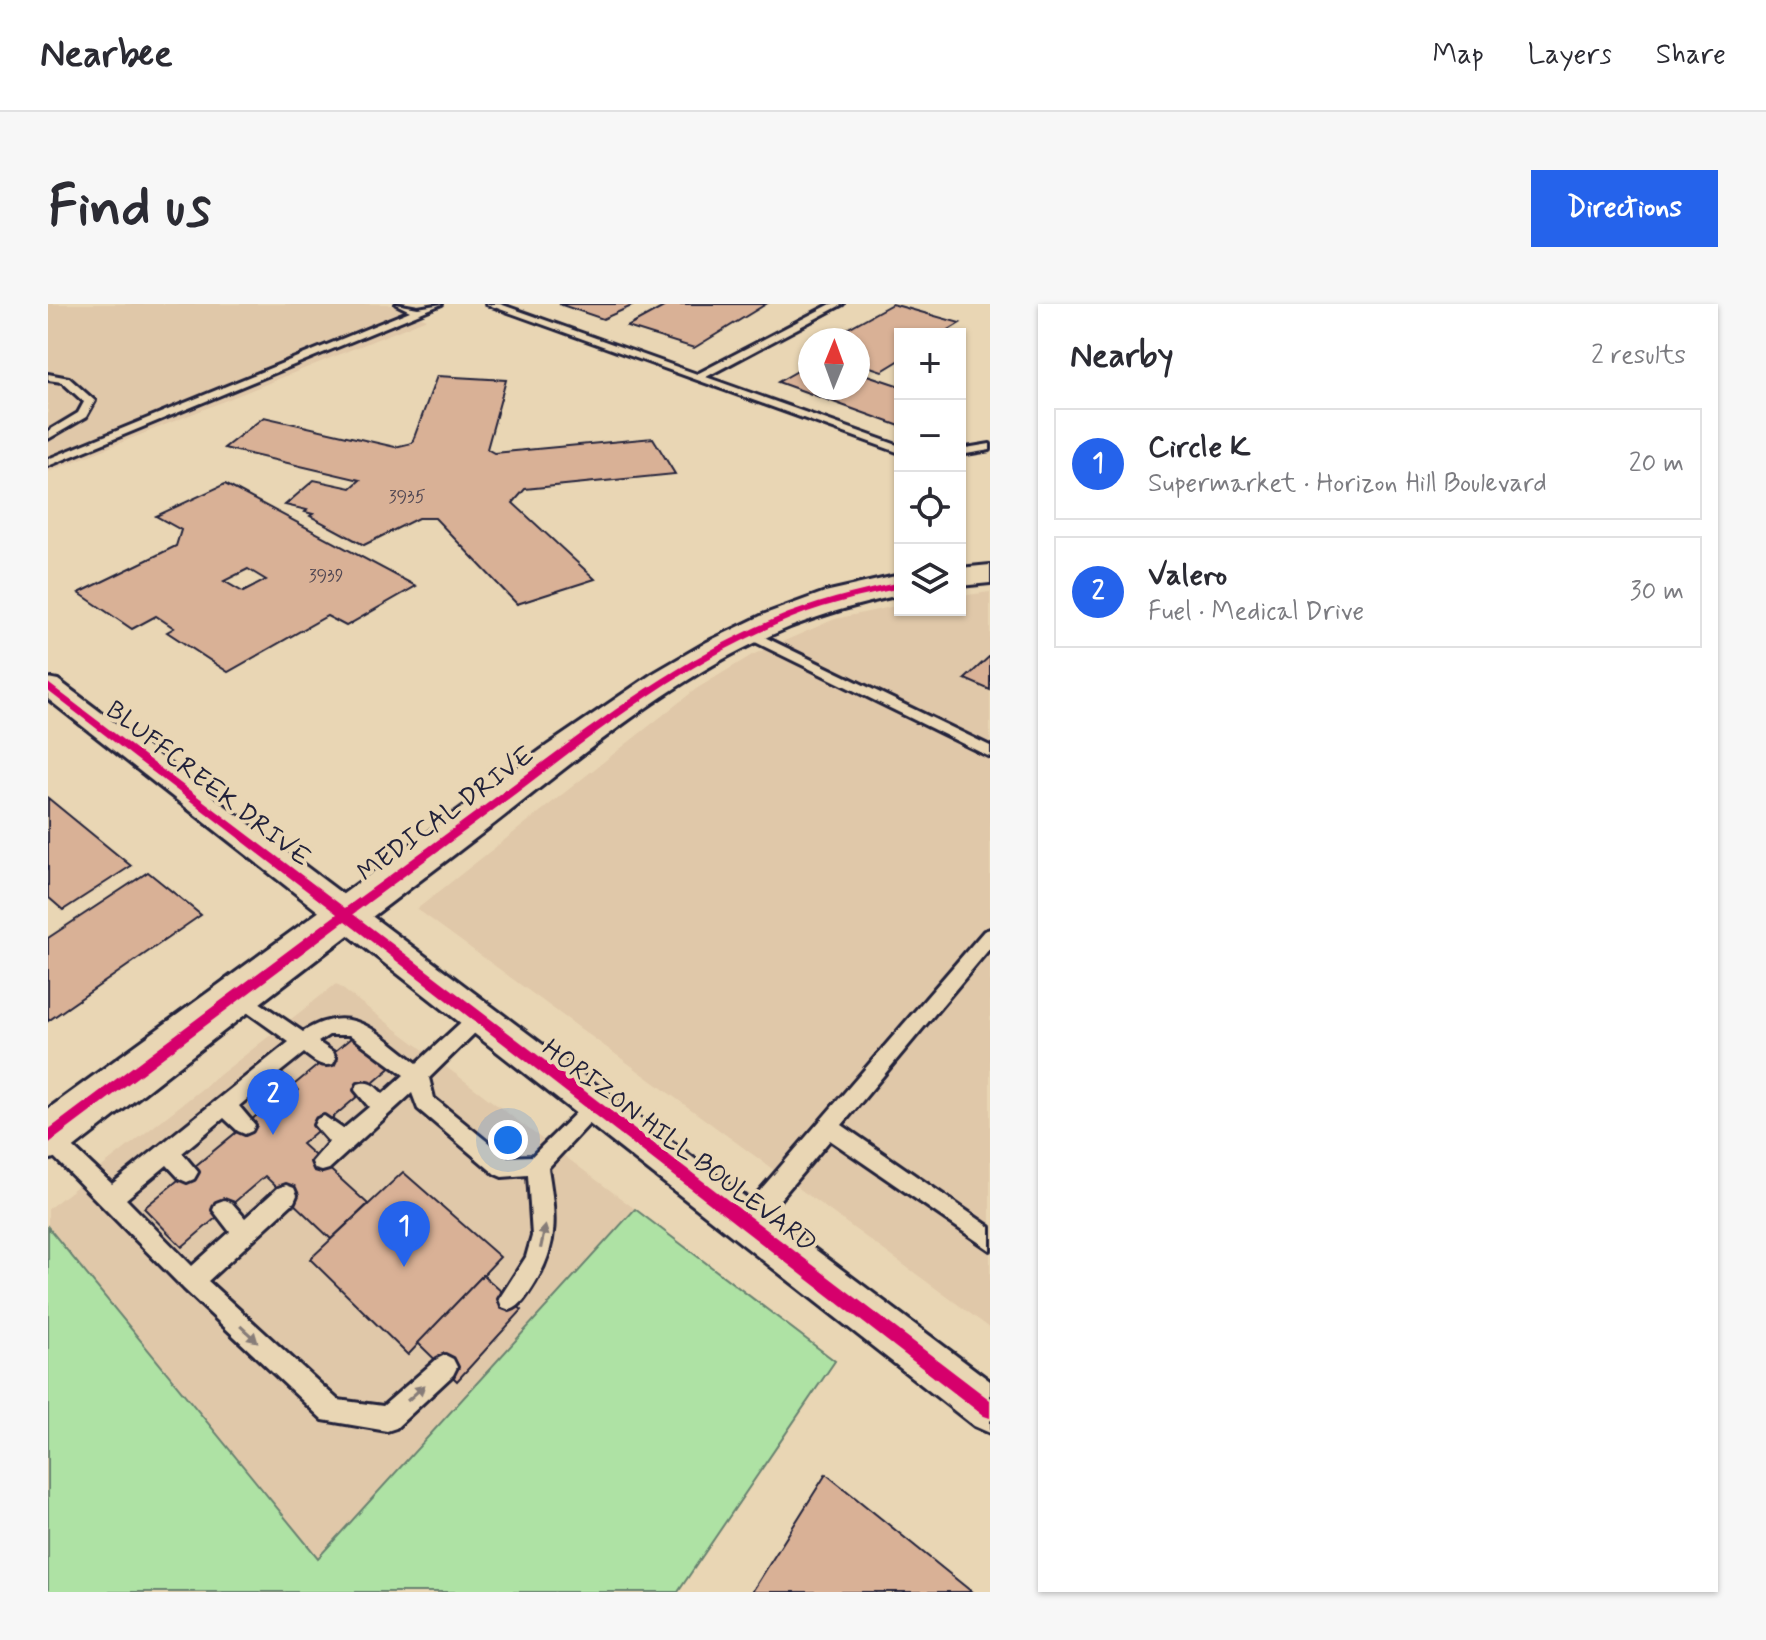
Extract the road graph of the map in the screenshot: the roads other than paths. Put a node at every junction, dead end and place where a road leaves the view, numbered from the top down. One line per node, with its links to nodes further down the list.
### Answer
1 (401, 304): 5 (lane)
2 (437, 304): 5 (lane)
3 (491, 304): 7 (lane)
4 (838, 304): 7 (lane)
5 (418, 311): 12 (lane)
6 (48, 377): 8 (lane)
7 (697, 378): 10 (lane)
8 (48, 436)
9 (990, 447): 11 (lane)
10 (894, 448)
11 (966, 451)
12 (48, 463)
13 (990, 574): 14 (street)
14 (966, 576)
15 (894, 586): 16 (street, MEDICAL DRIVE)
16 (746, 632): 18 (lane); 19 (street, MEDICAL DRIVE)
17 (48, 686): 19 (street, BLUFFCREEK DRIVE)
18 (990, 752)
19 (344, 915): 21 (street, MEDICAL DRIVE); 22 (street, HORIZON HILL BOULEVARD)
20 (990, 936): 34 (lane)
21 (237, 995): 23 (lane); 35 (street, MEDICAL DRIVE)
22 (478, 1018): 26 (lane); 31 (street, HORIZON HILL BOULEVARD)
23 (303, 1042): 24 (lane); 25 (lane); 26 (lane)
24 (326, 1058)
25 (265, 1072): 28 (lane); 29 (lane)
26 (418, 1075): 30 (lane); 39 (lane)
27 (365, 1090): 30 (lane)
28 (286, 1091)
29 (224, 1105): 32 (lane); 37 (lane)
30 (383, 1107): 36 (lane)
31 (595, 1107): 39 (lane); 44 (street, HORIZON HILL BOULEVARD)
32 (245, 1125)
33 (324, 1125): 36 (lane)
34 (828, 1127): 44 (lane); 46 (lane)
35 (48, 1138): 42 (lane)
36 (344, 1143): 38 (lane)
37 (168, 1152): 40 (lane); 42 (lane)
38 (322, 1162)
39 (537, 1165): 48 (lane, one-way to 39)
40 (187, 1172)
41 (286, 1195): 45 (lane)
42 (111, 1198): 47 (lane)
43 (224, 1210): 45 (lane)
44 (746, 1223): 50 (street, HORIZON HILL BOULEVARD)
45 (245, 1233): 47 (lane)
46 (990, 1240)
47 (192, 1281): 49 (lane, one-way to 49)
48 (510, 1299)
49 (445, 1367)
50 (990, 1410)

